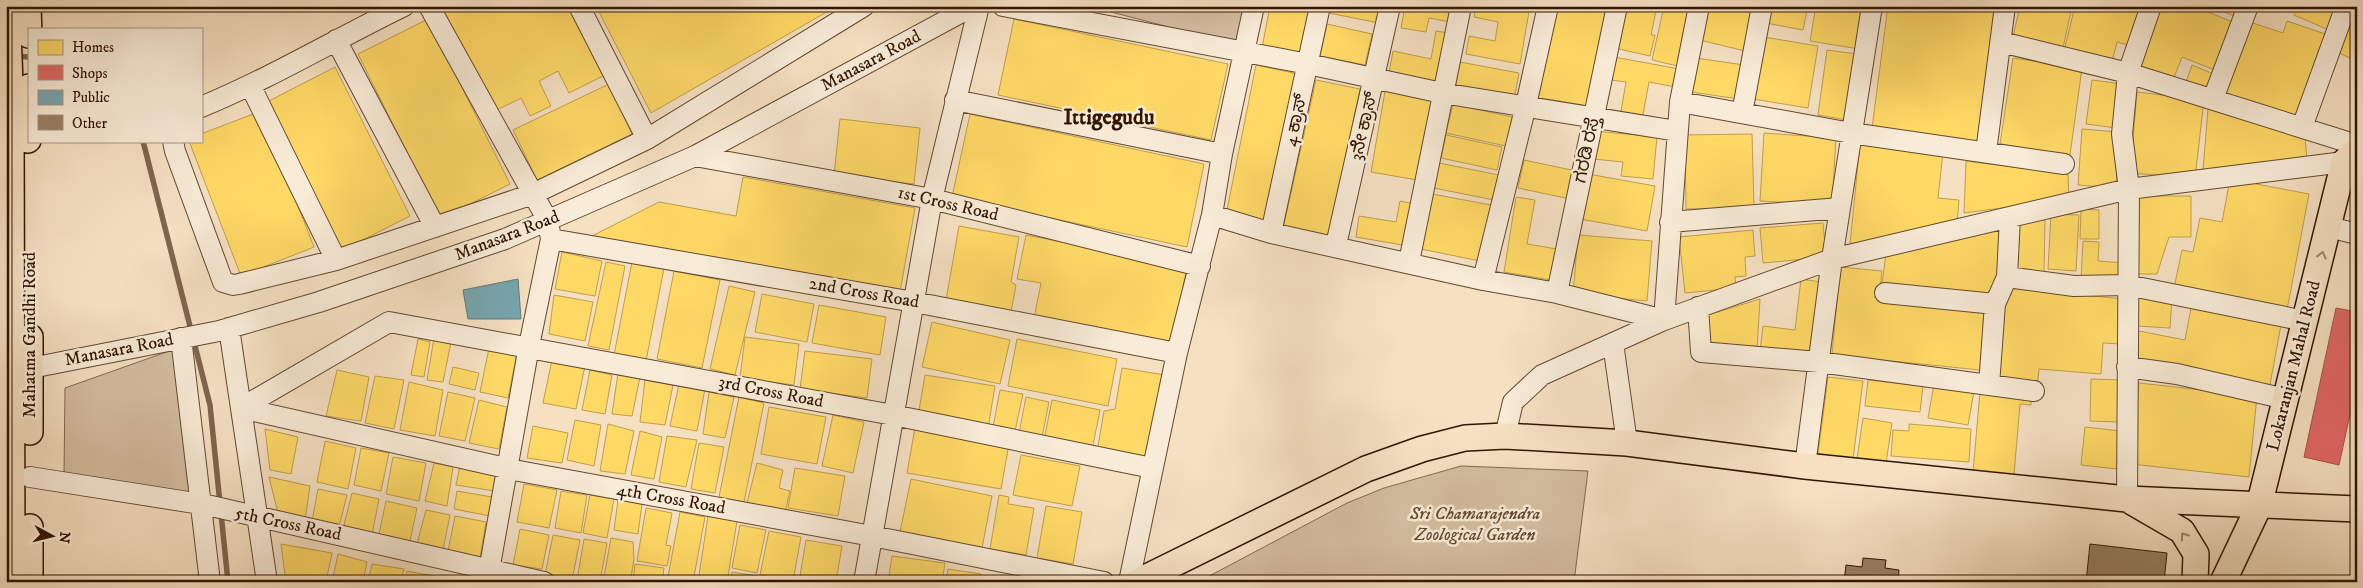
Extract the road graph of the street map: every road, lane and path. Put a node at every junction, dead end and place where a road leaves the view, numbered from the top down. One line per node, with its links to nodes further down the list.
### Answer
1 (7, 6): 23 (main road, Mahatma Gandhi Road)
2 (28, 6): 23 (main road, Mahatma Gandhi Road)
3 (404, 6): 24 (street)
4 (429, 6): 51 (street)
5 (579, 6): 43 (street)
6 (864, 6): 43 (street)
7 (973, 6): 48 (street, Manasara Road)
8 (980, 6): 33 (street)
9 (1003, 6): 26 (street)
10 (1254, 6): 26 (street)
11 (1320, 6): 27 (street, 4 ಕ್ರಾಸ್)
12 (1390, 6): 29 (street, 3ನೆೇ ಕ್ರಾಸ್)
13 (1460, 6): 31 (street)
14 (1548, 6): 35 (street)
15 (1616, 6): 39 (street, ಗರಡಿ ರಸ್ತೆ)
16 (1699, 6): 34 (street)
17 (1762, 6): 38 (street)
18 (1872, 6): 42 (street)
19 (2005, 6): 25 (street)
20 (2151, 6): 28 (street)
21 (2248, 6): 32 (street)
22 (2346, 6): 40 (street)
23 (22, 32): 84 (main road, Mahatma Gandhi Road)
24 (336, 40): 30 (street); 57 (street)
25 (2001, 42): 28 (street); 45 (street)
26 (1245, 52): 27 (street); 47 (street)
27 (1308, 64): 29 (street); 60 (street, 4 ಕ್ರಾಸ್)
28 (2128, 74): 32 (street); 50 (street)
29 (1375, 79): 31 (street); 62 (street, 3ನೆೇ ಕ್ರಾಸ್)
30 (251, 87): 36 (street); 64 (street)
31 (1442, 93): 35 (street); 65 (street)
32 (2213, 99): 40 (street)
33 (956, 100): 47 (street); 52 (street)
34 (1680, 102): 38 (street); 41 (street)
35 (1526, 105): 39 (street); 68 (street)
36 (202, 107)
37 (28, 109): 84 (main road, Mahatma Gandhi Road)
38 (1742, 113): 42 (street)
39 (1593, 118): 41 (street); 70 (street, ಗರಡಿ ರಸ್ತೆ)
40 (2302, 127): 46 (street)
41 (1677, 131): 56 (street)
42 (1851, 133): 45 (street); 53 (street)
43 (647, 139): 51 (street)
44 (173, 142): 64 (street)
45 (1986, 152): 49 (street)
46 (2353, 152): 50 (street); 58 (main road, Lokaranjan Mahal Road)
47 (1222, 154): 54 (street)
48 (695, 156): 52 (street, 1st Cross Road); 59 (street, Manasara Road)
49 (2064, 164)
50 (2128, 189): 55 (street); 69 (street)
51 (533, 194): 57 (street); 59 (street)
52 (932, 199): 66 (street, 1st Cross Road); 72 (street)
53 (1840, 208): 56 (street); 63 (street)
54 (1212, 214): 60 (street); 66 (street)
55 (2010, 217): 63 (street); 67 (street)
56 (1670, 222): 75 (street)
57 (435, 227): 64 (street)
58 (2329, 227): 61 (street); 76 (main road, Lokaranjan Mahal Road, one-way to 58)
59 (549, 230): 72 (street, 2nd Cross Road); 77 (street, Manasara Road); 80 (street)
60 (1271, 233): 62 (street)
61 (2357, 234)
62 (1336, 245): 65 (street)
63 (1832, 259): 74 (street); 82 (street)
64 (336, 260)
65 (1409, 262): 68 (street)
66 (1200, 266): 81 (street)
67 (2007, 277): 69 (street); 73 (street)
68 (1483, 280): 70 (street)
69 (2128, 285): 76 (street); 83 (street)
70 (1557, 293): 75 (street)
71 (1885, 293): 73 (street)
72 (914, 302): 81 (street, 2nd Cross Road); 89 (street)
73 (1995, 304): 85 (street)
74 (1698, 307): 75 (street); 82 (street)
75 (1664, 320): 79 (street)
76 (2305, 321): 87 (main road, Lokaranjan Mahal Road)
77 (224, 330): 78 (street, Manasara Road); 88 (street)
78 (181, 338): 84 (street, Manasara Road); 97 (street)
79 (1613, 343): 90 (street); 91 (street)
80 (529, 346): 88 (street, 3rd Cross Road); 89 (street, 3rd Cross Road); 93 (street)
81 (1177, 353): 94 (street)
82 (1819, 362): 85 (street); 92 (street)
83 (2127, 367): 87 (street); 96 (street)
84 (16, 371): 95 (main road, Mahatma Gandhi Road); 103 (main road, Mahatma Gandhi Road)
85 (1989, 385): 86 (street)
86 (2034, 391)
87 (2286, 399): 98 (main road, Lokaranjan Mahal Road)
88 (241, 408): 93 (street, 4th Cross Road); 100 (street)
89 (893, 415): 94 (street, 3rd Cross Road); 101 (street)
90 (1505, 436): 91 (main road); 111 (main road)
91 (1627, 443): 92 (main road)
92 (1805, 466): 96 (main road)
93 (508, 468): 101 (street, 4th Cross Road); 102 (street)
94 (1152, 468): 110 (street)
95 (30, 477): 97 (street, 5th Cross Road); 104 (main road, Mahatma Gandhi Road)
96 (2127, 499): 98 (main road); 112 (main road, one-way to 96)
97 (204, 505): 100 (street, 5th Cross Road); 105 (street)
98 (2259, 506): 99 (main road); 113 (main road, Lokaranjan Mahal Road)
99 (2357, 509)
100 (256, 516): 102 (street, 5th Cross Road); 106 (street)
101 (872, 536): 108 (street); 109 (street, 4th Cross Road)
102 (488, 576): 107 (street, 5th Cross Road)
103 (12, 582)
104 (30, 582)
105 (210, 582)
106 (267, 582)
107 (544, 582)
108 (864, 582)
109 (1104, 582)
110 (1129, 582)
111 (1137, 582)
112 (2195, 582)
113 (2223, 582)

